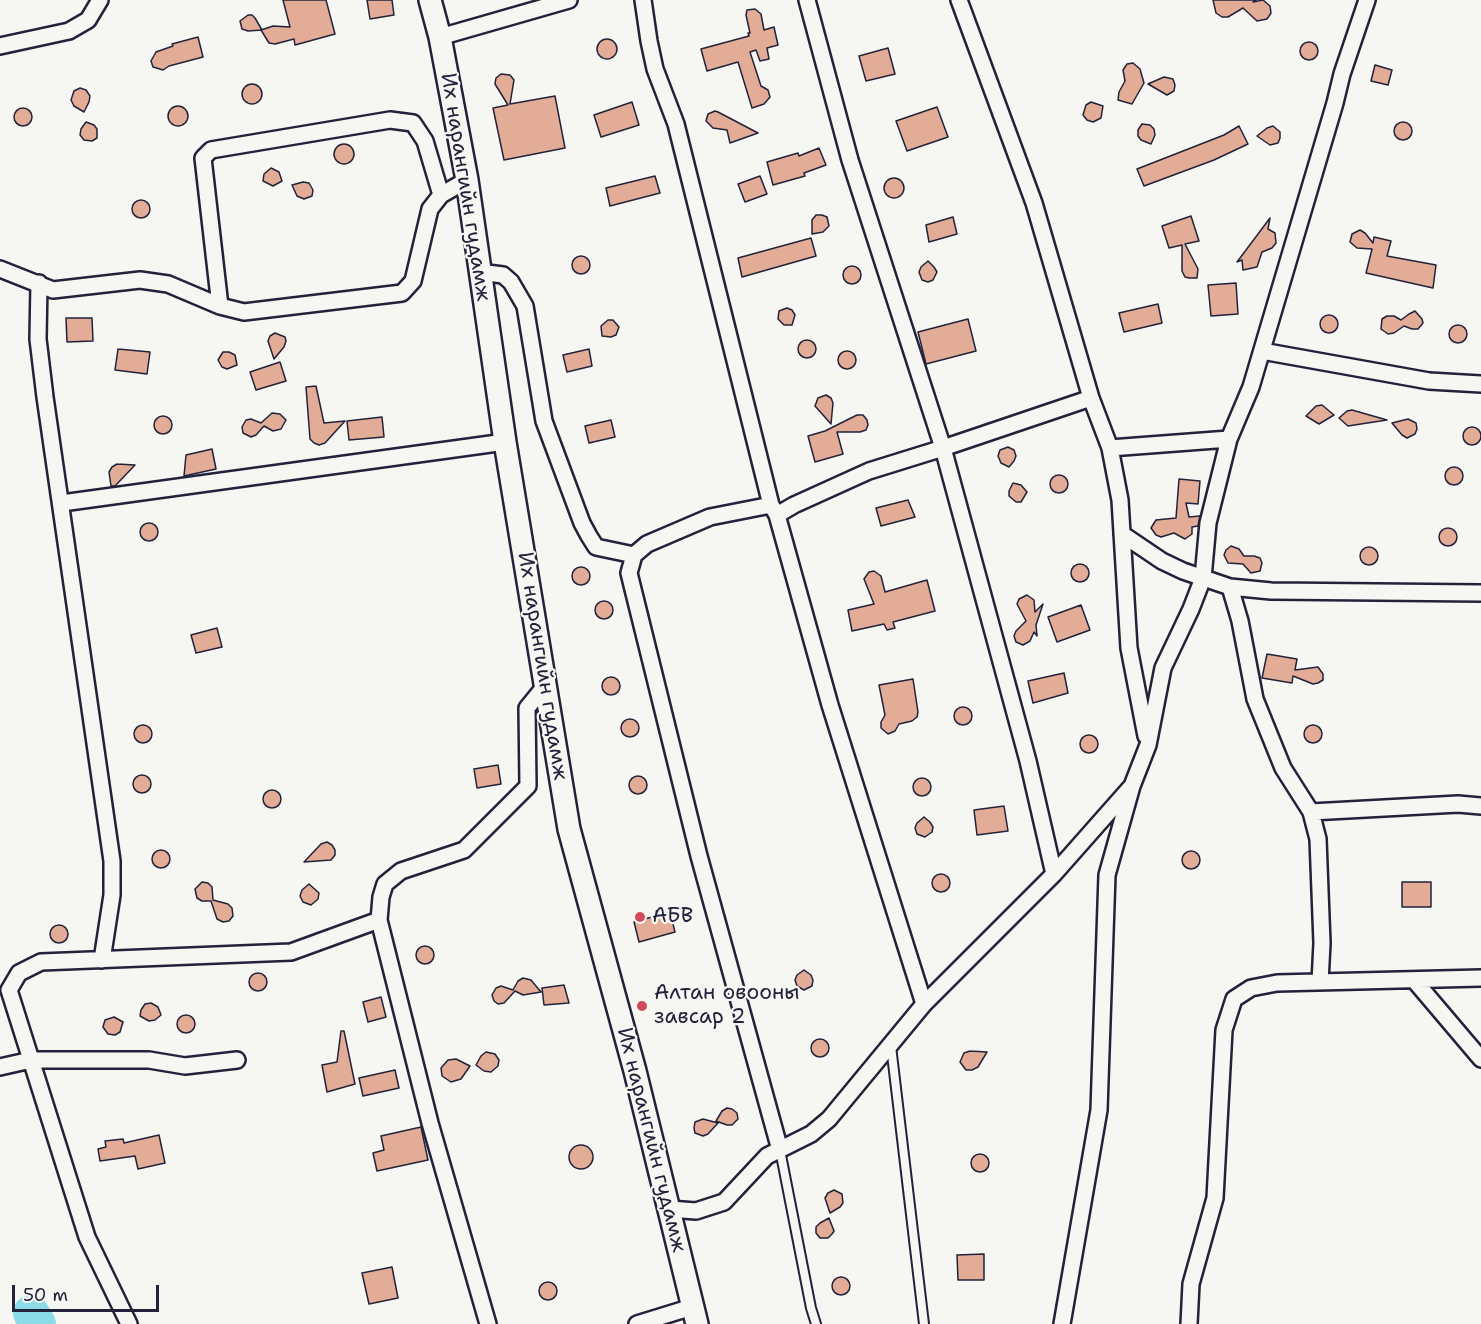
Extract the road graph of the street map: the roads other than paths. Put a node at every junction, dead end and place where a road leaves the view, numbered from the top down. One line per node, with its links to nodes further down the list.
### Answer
1 (100, 0): 10 (street)
2 (430, 0): 9 (main road, Их нарангийн гудамж)
3 (569, 0): 8 (street)
4 (643, 0): 25 (street)
5 (807, 0): 22 (street)
6 (959, 0): 19 (street)
7 (1367, 0): 17 (street)
8 (515, 7): 9 (street)
9 (440, 37): 11 (main road, Их нарангийн гудамж)
10 (0, 46)
11 (467, 180): 12 (street); 14 (main road, Их нарангийн гудамж)
12 (441, 195): 16 (street); 16 (street)
13 (0, 268): 15 (street)
14 (479, 272): 21 (main road, Их нарангийн гудамж); 27 (street)
15 (39, 283): 16 (street); 24 (street)
16 (220, 306)
17 (1262, 351): 18 (street); 20 (street)
18 (1481, 384)
19 (1091, 398): 22 (street); 23 (street)
20 (1229, 439): 23 (street); 28 (street)
21 (505, 442): 24 (street); 31 (main road, Их нарангийн гудамж)
22 (943, 448): 25 (street); 36 (street)
23 (1110, 448): 26 (street)
24 (62, 503): 38 (street)
25 (774, 510): 27 (street); 42 (street)
26 (1122, 534): 28 (street); 32 (street)
27 (634, 555): 48 (street)
28 (1203, 578): 29 (street); 32 (street)
29 (1230, 587): 30 (street); 35 (street)
30 (1481, 593)
31 (545, 686): 37 (street); 49 (main road, Их нарангийн гудамж)
32 (1148, 745): 33 (street)
33 (1132, 786): 36 (street); 56 (street)
34 (1481, 806): 35 (street)
35 (1311, 812): 41 (street)
36 (1054, 874): 42 (street)
37 (379, 920): 38 (street); 52 (street)
38 (102, 960): 45 (street)
39 (1481, 978): 40 (street)
40 (1414, 980): 41 (street); 44 (street)
41 (1320, 982): 57 (street)
42 (924, 1004): 43 (street)
43 (891, 1044): 48 (street); 55 (lane)
44 (1481, 1059)
45 (31, 1060): 46 (street); 47 (street); 51 (street)
46 (237, 1060)
47 (0, 1067)
48 (780, 1150): 49 (street); 54 (lane)
49 (669, 1209): 50 (main road, Их нарангийн гудамж)
50 (694, 1315): 53 (street)
51 (129, 1324)
52 (488, 1324)
53 (637, 1324)
54 (816, 1324)
55 (924, 1324)
56 (1062, 1324)
57 (1189, 1324)

